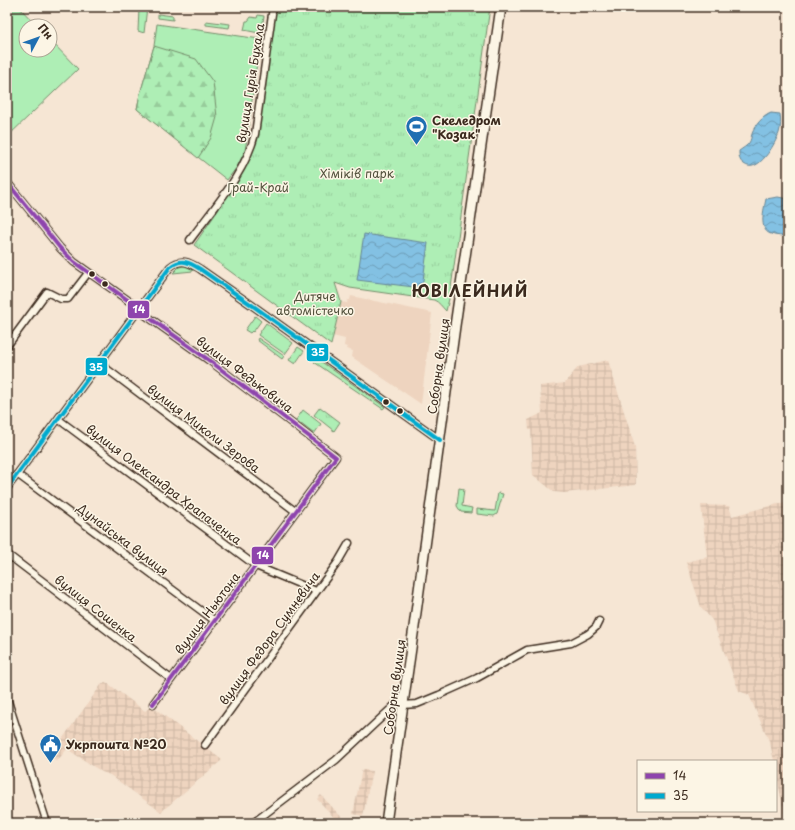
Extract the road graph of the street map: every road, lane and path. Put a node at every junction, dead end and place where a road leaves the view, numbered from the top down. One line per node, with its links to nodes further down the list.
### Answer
1 (272, 7): 4 (street, вулиця Гурія Бухала)
2 (501, 7): 10 (main road, Соборна вулиця)
3 (7, 182): 5 (street, вулиця Федьковича)
4 (190, 240)
5 (88, 273): 6 (street, вулиця Федьковича); 7 (street)
6 (139, 310): 8 (street); 10 (street); 11 (street, вулиця Федьковича)
7 (7, 346)
8 (99, 363): 9 (street); 14 (street, вулиця Миколи Зерова)
9 (58, 419): 12 (street); 17 (street, вулиця Олександра Храпаченка)
10 (440, 440): 24 (main road, Соборна вулиця)
11 (336, 458): 14 (street, вулиця Ньютона)
12 (17, 474): 13 (street); 19 (street, Дунайська вулиця)
13 (7, 488)
14 (295, 511): 17 (street, вулиця Ньютона)
15 (349, 543): 18 (street, вулиця Федора Сумневича)
16 (7, 554): 21 (street, вулиця Сошенка)
17 (256, 566): 18 (street, вулиця Олександра Храпаченка); 19 (street, вулиця Ньютона)
18 (316, 591): 25 (street, вулиця Федора Сумневича)
19 (215, 621): 21 (street, вулиця Ньютона)
20 (599, 621): 24 (street)
21 (171, 679): 23 (street, вулиця Ньютона)
22 (7, 698): 26 (street)
23 (153, 704)
24 (400, 704): 27 (street); 28 (main road, Соборна вулиця)
25 (205, 744)
26 (47, 823)
27 (253, 823)
28 (386, 823)

